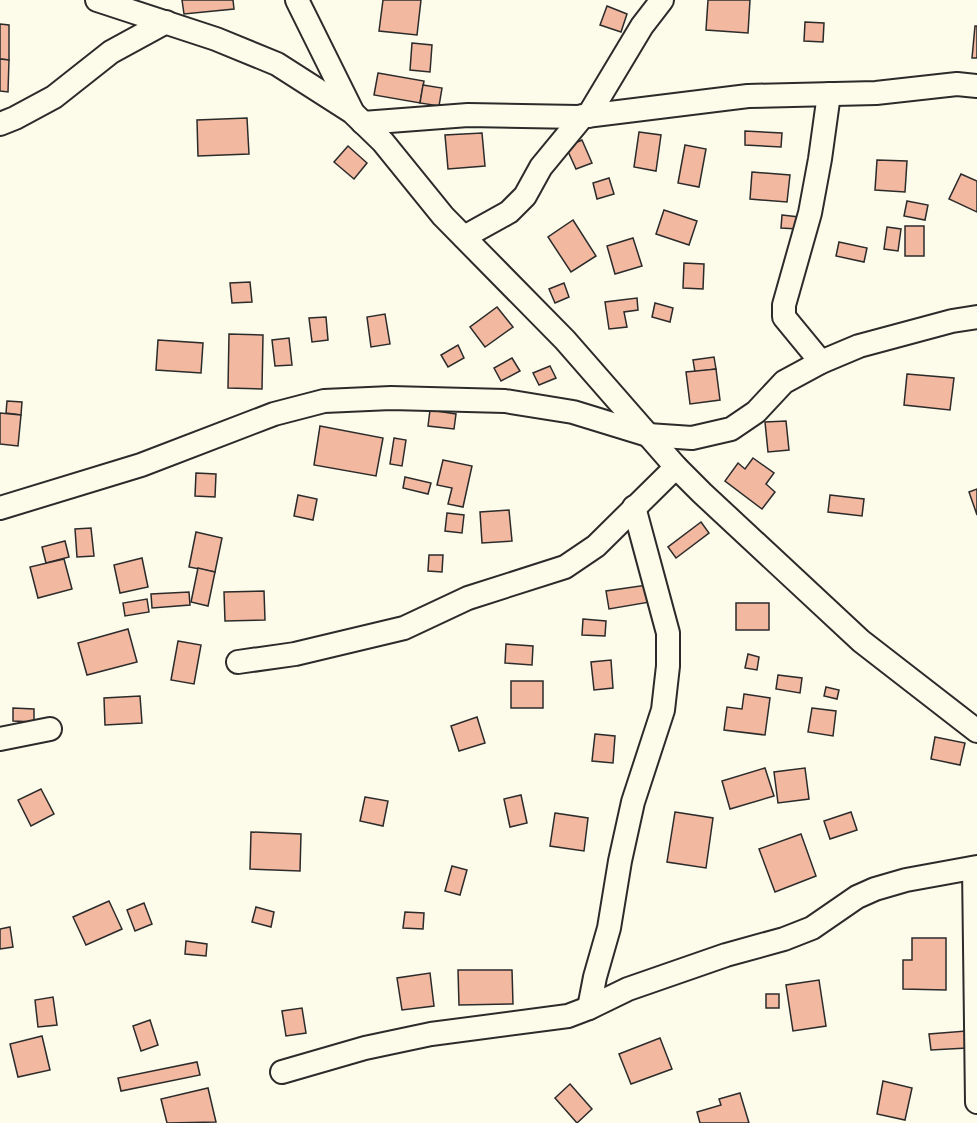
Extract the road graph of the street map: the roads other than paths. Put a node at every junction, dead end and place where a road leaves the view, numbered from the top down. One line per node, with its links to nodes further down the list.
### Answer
1 (97, 0): 4 (street)
2 (297, 0): 8 (street)
3 (662, 0): 7 (street)
4 (166, 22): 8 (street); 9 (street)
5 (977, 86): 6 (street)
6 (829, 94): 7 (street); 12 (street)
7 (586, 116): 8 (street); 10 (street)
8 (358, 117): 10 (street)
9 (0, 124)
10 (464, 237): 13 (street)
11 (977, 318): 12 (street)
12 (821, 362): 13 (street)
13 (648, 435): 14 (street); 16 (street)
14 (676, 467): 15 (street); 19 (street)
15 (634, 507): 17 (street); 22 (street)
16 (0, 508)
17 (238, 662)
18 (50, 729): 20 (street)
19 (977, 731)
20 (0, 739)
21 (975, 867): 22 (street); 24 (street)
22 (589, 1008): 23 (street)
23 (282, 1072)
24 (977, 1102)

